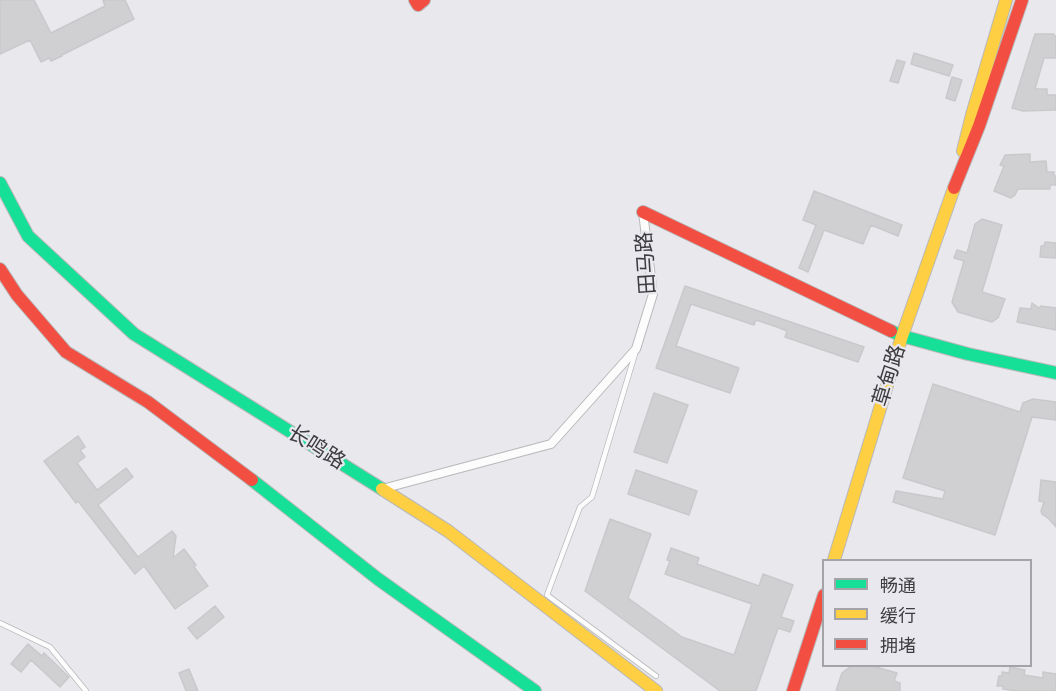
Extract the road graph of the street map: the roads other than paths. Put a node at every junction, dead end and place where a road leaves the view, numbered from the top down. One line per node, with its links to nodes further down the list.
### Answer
1 (415, 0): 2 (main road)
2 (424, 0)
3 (1006, 0): 6 (main road)
4 (1022, 0): 6 (main road)
5 (0, 183): 12 (main road, 长鸣路)
6 (952, 193): 9 (main road, 草甸路)
7 (643, 212): 9 (main road); 10 (street, 田马路)
8 (0, 269): 18 (main road)
9 (902, 336): 11 (main road); 13 (main road, 草甸路)
10 (636, 349): 12 (street); 16 (lane)
11 (1056, 373)
12 (382, 489): 19 (main road, 长鸣路)
13 (835, 559)
14 (822, 601): 20 (main road)
15 (0, 623): 17 (lane)
16 (656, 676)
17 (86, 691)
18 (535, 691)
19 (656, 691)
20 (793, 691)

